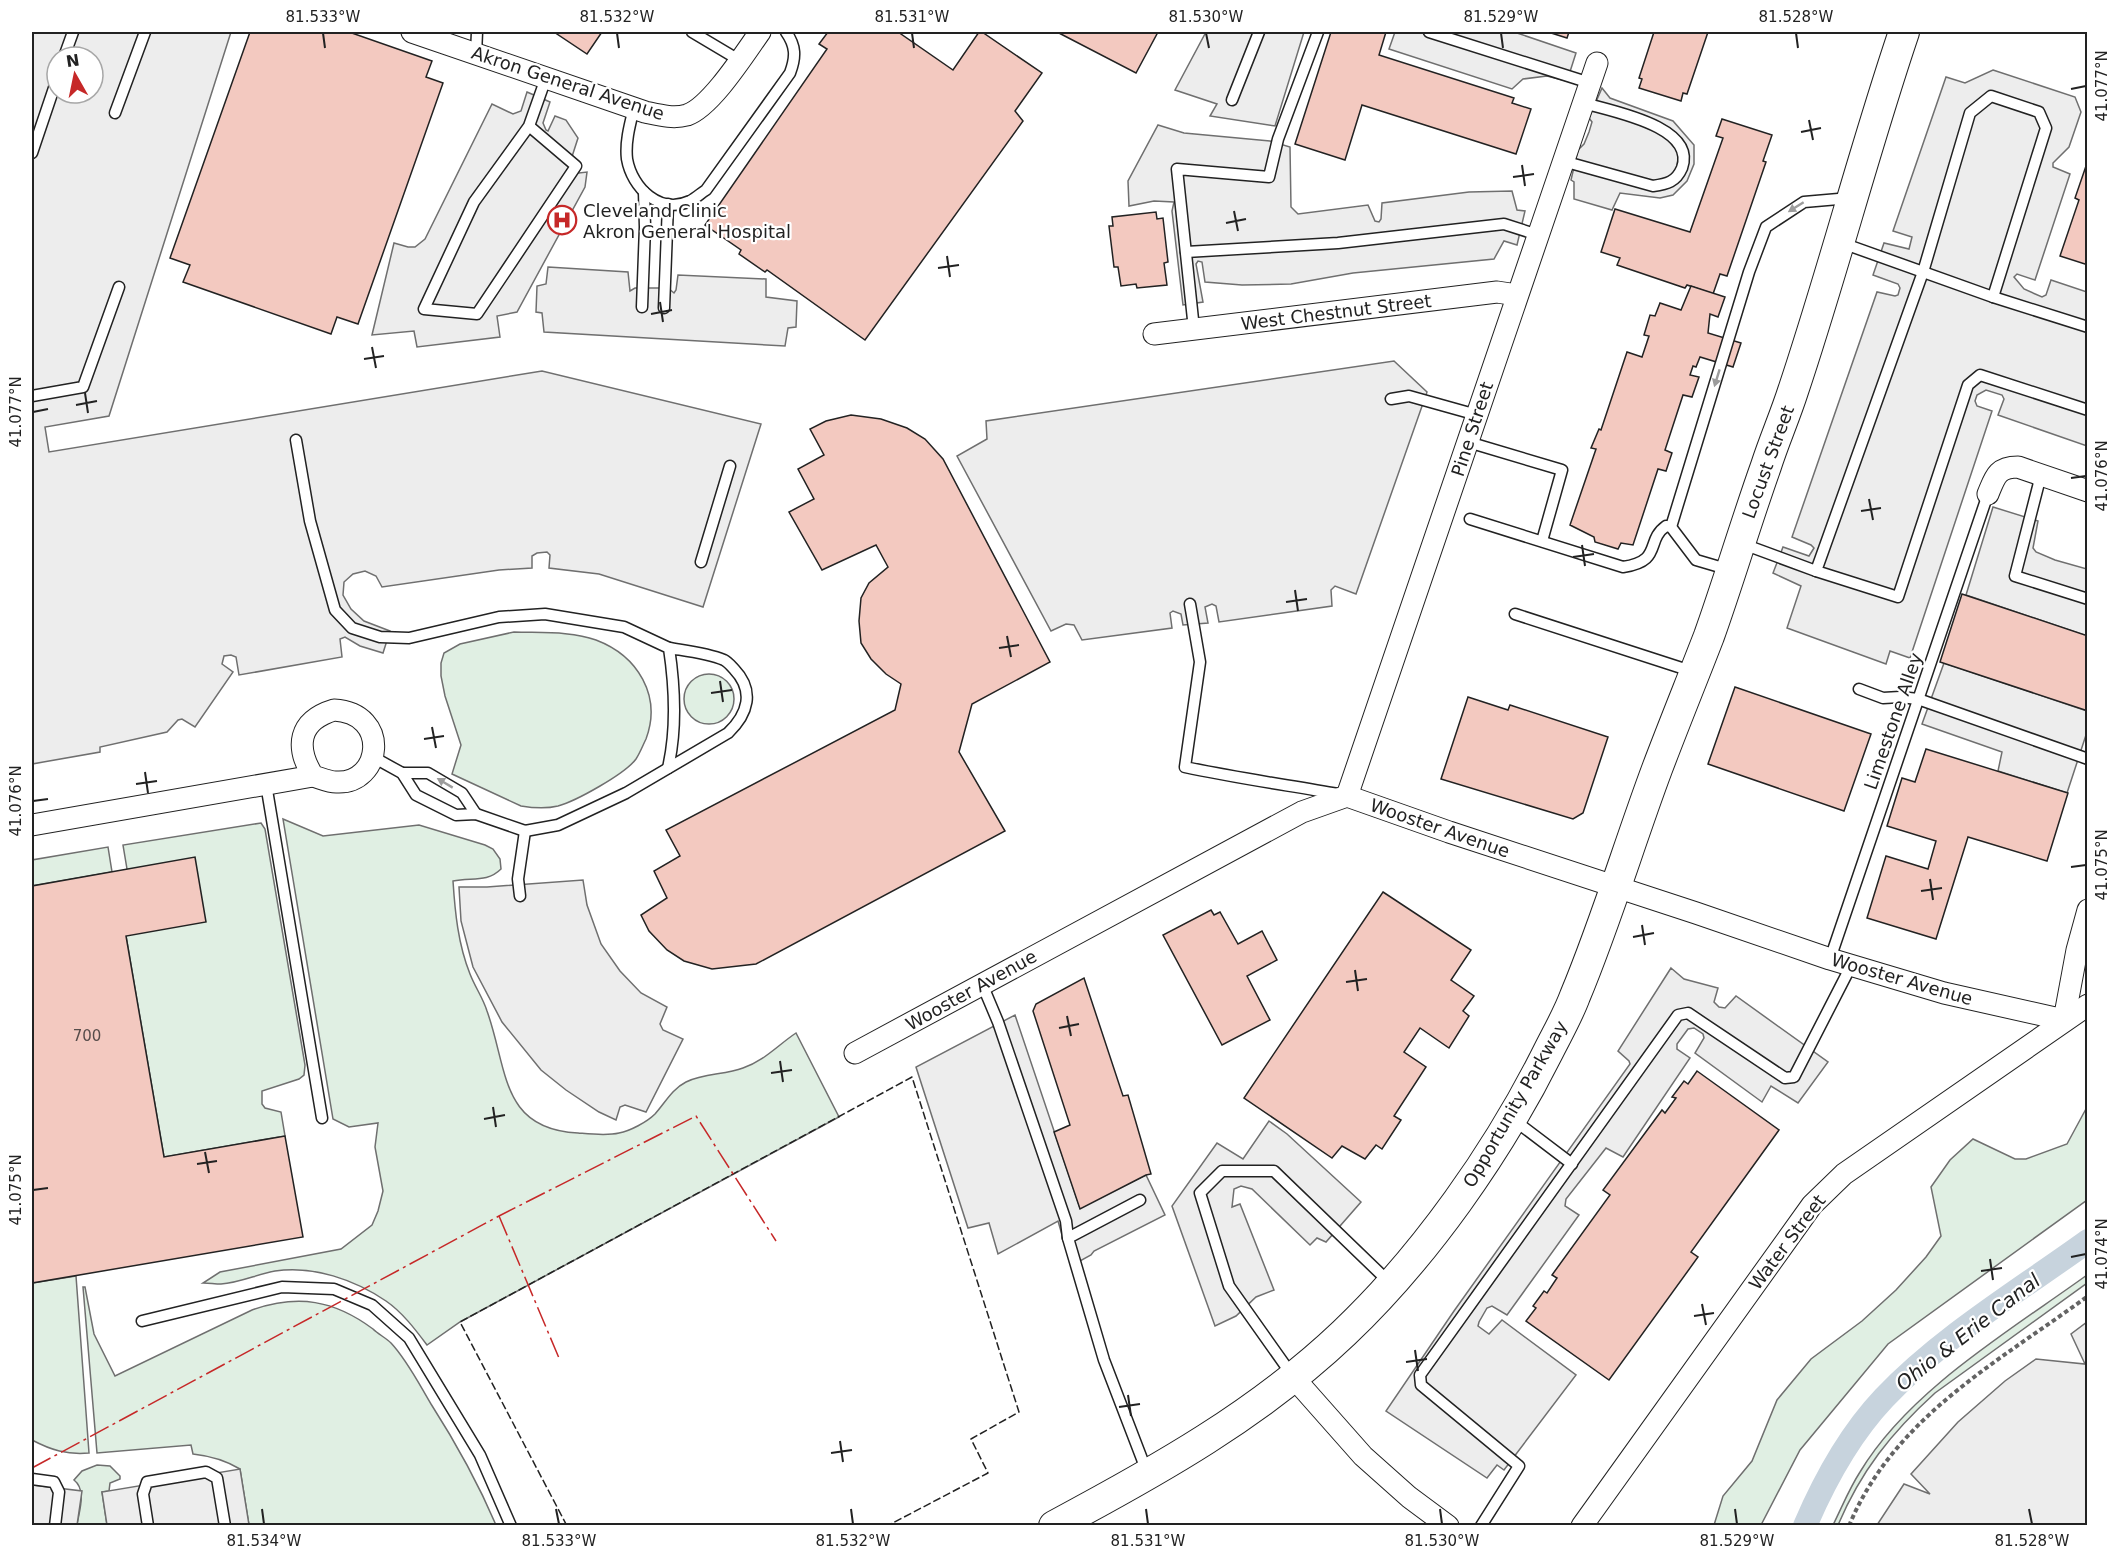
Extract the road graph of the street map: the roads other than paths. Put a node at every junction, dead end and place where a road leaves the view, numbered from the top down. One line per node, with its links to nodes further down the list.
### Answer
1 (145, 32): 19 (lane)
2 (412, 32): 11 (street, Akron General Avenue)
3 (477, 32): 11 (lane)
4 (692, 32): 12 (lane)
5 (760, 32): 12 (street, Akron General Avenue)
6 (786, 32): 25 (lane)
7 (1259, 32): 16 (lane)
8 (1318, 32): 28 (lane)
9 (1429, 32): 15 (lane)
10 (1904, 32): 24 (main road, Locust Street)
11 (476, 54): 14 (street, Akron General Avenue)
12 (739, 60): 18 (street, Akron General Avenue)
13 (1597, 63): 15 (street, Pine Street)
14 (546, 78): 18 (street, Akron General Avenue); 20 (lane)
15 (1587, 93): 22 (street, Pine Street); 22 (lane)
16 (1232, 100)
17 (48, 105): 21 (lane)
18 (634, 108): 23 (lane)
19 (115, 113)
20 (529, 126): 20 (lane)
21 (32, 153)
22 (1563, 161): 26 (street, Pine Street)
23 (644, 192): 25 (lane); 33 (lane)
24 (1853, 198): 27 (main road, Locust Street); 49 (lane, one-way to 49)
25 (668, 204): 34 (lane)
26 (1538, 235): 28 (lane); 31 (street, Pine Street)
27 (1839, 242): 29 (lane); 51 (main road, Locust Street)
28 (1186, 252): 36 (lane)
29 (1923, 272): 32 (lane); 32 (lane); 53 (lane)
30 (119, 287): 38 (lane)
31 (1517, 295): 36 (street, West Chestnut Street); 41 (street, Pine Street)
32 (1993, 297): 35 (lane)
33 (642, 307)
34 (664, 308)
35 (2088, 327)
36 (1194, 329): 37 (street, West Chestnut Street)
37 (1155, 334)
38 (32, 396)
39 (1391, 399): 41 (lane)
40 (2088, 410): 53 (lane)
41 (1477, 415): 43 (street, Pine Street)
42 (296, 440): 57 (lane)
43 (1468, 442): 50 (lane); 67 (street, Pine Street)
44 (730, 466): 52 (lane)
45 (2041, 475): 46 (street); 47 (street); 54 (lane)
46 (2088, 491)
47 (1988, 494): 60 (lane, Limestone Alley)
48 (1470, 519): 50 (lane)
49 (1671, 527): 50 (lane); 51 (lane)
50 (1542, 541)
51 (1735, 556): 53 (lane); 58 (main road, Locust Street)
52 (701, 562)
53 (1816, 571)
54 (2088, 598)
55 (1190, 604): 67 (lane)
56 (1515, 614): 58 (lane)
57 (669, 648): 63 (lane); 63 (lane)
58 (1694, 672): 71 (main road, Locust Street)
59 (1858, 689): 60 (lane)
60 (1918, 699): 62 (lane); 74 (lane, Limestone Alley)
61 (373, 757): 64 (lane); 65 (street); 65 (street)
62 (2088, 759)
63 (668, 768): 70 (lane)
64 (402, 773): 68 (lane); 68 (lane, one-way to 64)
65 (314, 776): 66 (street)
66 (266, 784): 69 (street); 80 (lane)
67 (1347, 796): 71 (street, Wooster Avenue); 76 (street, Wooster Avenue)
68 (476, 814): 70 (lane)
69 (32, 825)
70 (525, 831): 72 (lane)
71 (1616, 887): 74 (street, Wooster Avenue); 81 (main road, Opportunity Parkway)
72 (520, 896)
73 (2088, 910): 78 (street)
74 (1830, 959): 75 (street, Wooster Avenue)
75 (1851, 966): 78 (street, Wooster Avenue); 82 (lane)
76 (982, 984): 79 (street, Wooster Avenue); 84 (lane)
77 (2088, 1005): 78 (street, Water Street)
78 (2064, 1020): 97 (street, Water Street)
79 (855, 1053)
80 (322, 1118)
81 (1512, 1118): 82 (lane); 85 (main road, Opportunity Parkway)
82 (1572, 1164): 96 (lane)
83 (1140, 1200): 84 (lane)
84 (1068, 1238): 88 (lane)
85 (1391, 1285): 87 (main road, Opportunity Parkway); 87 (lane)
86 (142, 1321): 93 (lane)
87 (1294, 1378): 88 (main road, Opportunity Parkway); 95 (street)
88 (1148, 1475): 94 (main road, Opportunity Parkway)
89 (32, 1479): 90 (lane)
90 (55, 1526)
91 (148, 1526): 92 (lane)
92 (225, 1526)
93 (511, 1526)
94 (1054, 1526)
95 (1448, 1526)
96 (1480, 1526)
97 (1581, 1526)

